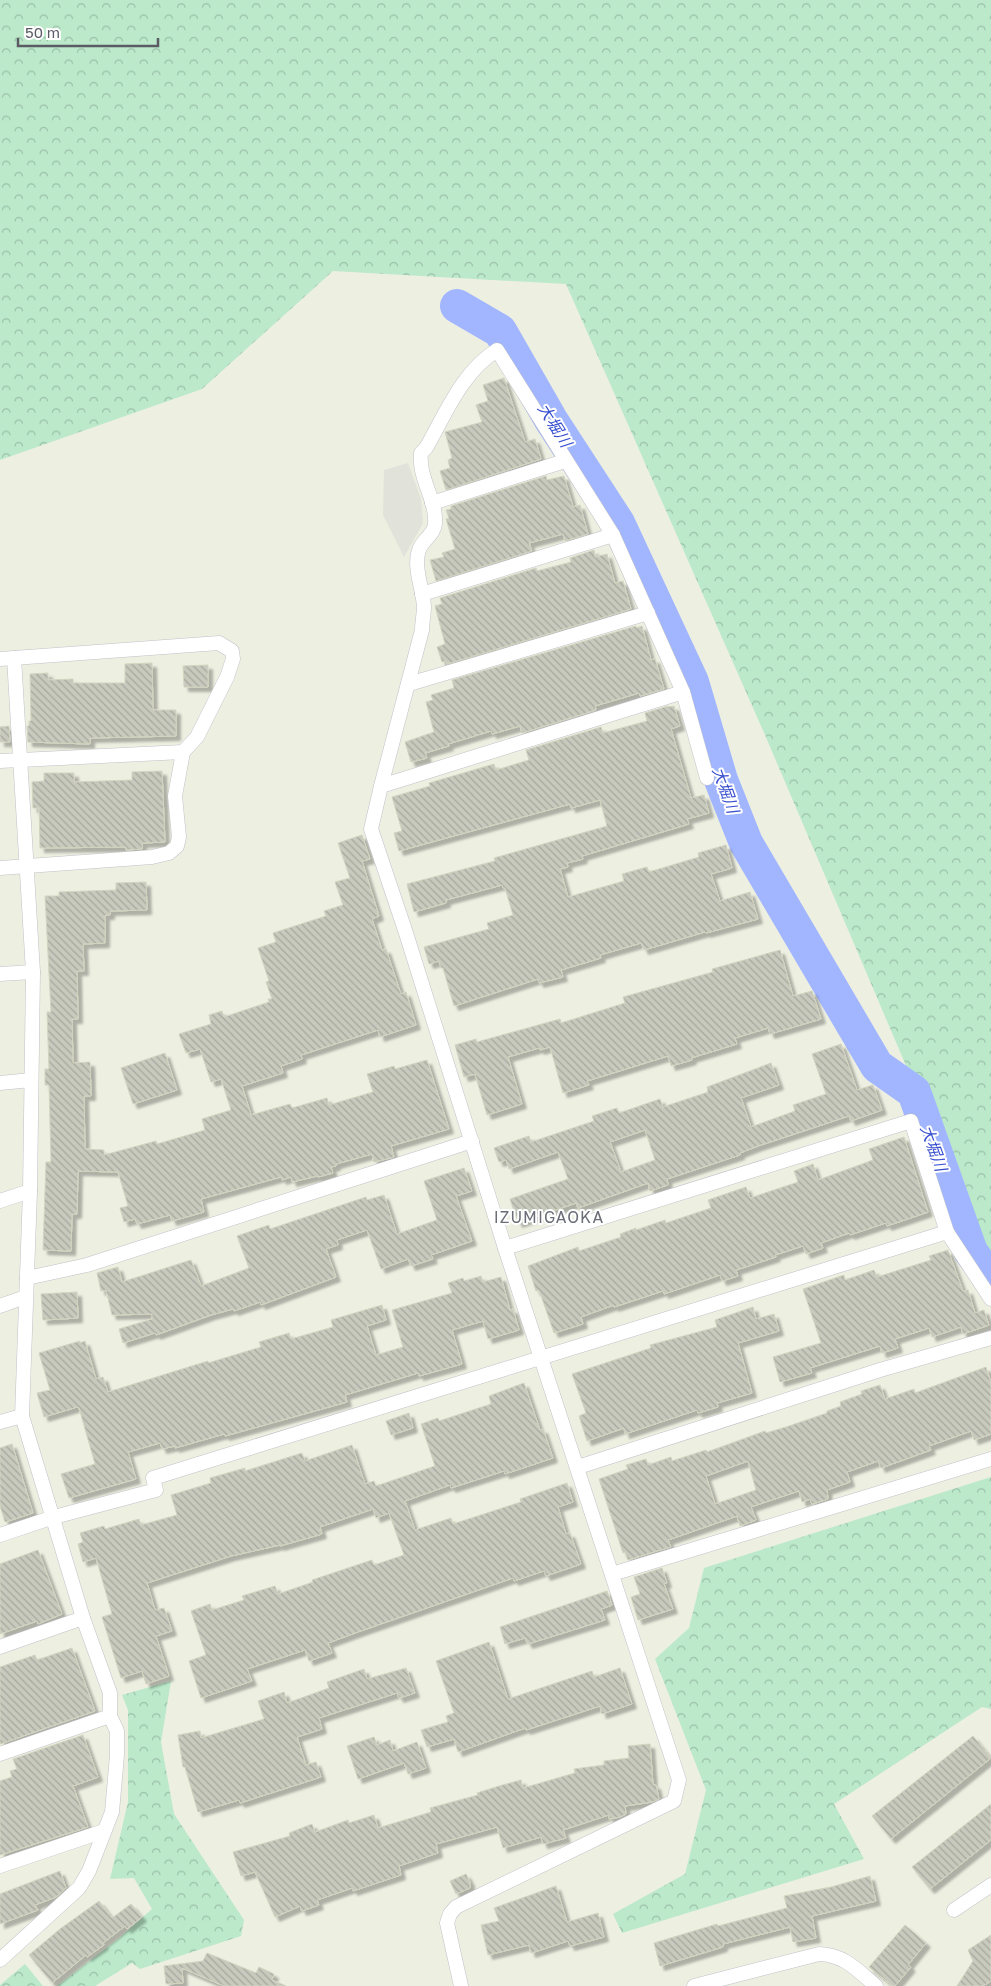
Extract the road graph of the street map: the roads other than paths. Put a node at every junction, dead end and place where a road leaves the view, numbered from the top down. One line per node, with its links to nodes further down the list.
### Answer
1 (565, 460): 2 (street); 2 (street); 3 (street)
2 (432, 503): 4 (street)
3 (613, 535): 4 (street); 5 (street)
4 (422, 594): 7 (street)
5 (648, 613): 7 (street); 8 (street)
6 (7, 659): 9 (street); 10 (street)
7 (409, 684): 13 (street)
8 (684, 692): 12 (street); 13 (street)
9 (182, 752): 10 (street); 14 (street)
10 (20, 760): 11 (street); 14 (street)
11 (0, 761)
12 (707, 778)
13 (381, 786): 21 (street)
14 (27, 867): 15 (street); 16 (street)
15 (0, 868)
16 (33, 972): 17 (street); 18 (street)
17 (0, 974)
18 (27, 1081): 19 (street); 20 (street); 22 (street)
19 (0, 1083)
20 (0, 1089)
21 (472, 1142): 25 (street); 26 (street)
22 (30, 1191): 23 (street); 26 (street)
23 (0, 1201)
24 (947, 1232): 25 (street); 28 (street); 31 (street)
25 (505, 1248): 31 (street)
26 (26, 1278): 27 (street)
27 (25, 1297): 29 (street); 32 (street)
28 (991, 1299)
29 (0, 1306)
30 (991, 1338): 35 (street)
31 (541, 1357): 35 (street); 36 (street)
32 (22, 1416): 33 (street); 36 (street)
33 (0, 1422)
34 (991, 1459): 38 (street)
35 (578, 1467): 38 (street)
36 (54, 1517): 37 (street); 39 (street)
37 (0, 1535)
38 (612, 1574): 48 (street)
39 (83, 1618): 40 (street); 41 (street)
40 (0, 1647)
41 (110, 1716): 42 (street); 43 (street)
42 (0, 1754)
43 (104, 1831): 44 (street); 47 (street)
44 (0, 1866)
45 (991, 1885): 46 (street)
46 (954, 1910)
47 (0, 1960)
48 (461, 1986)
49 (694, 1986): 50 (street)
50 (876, 1986)

